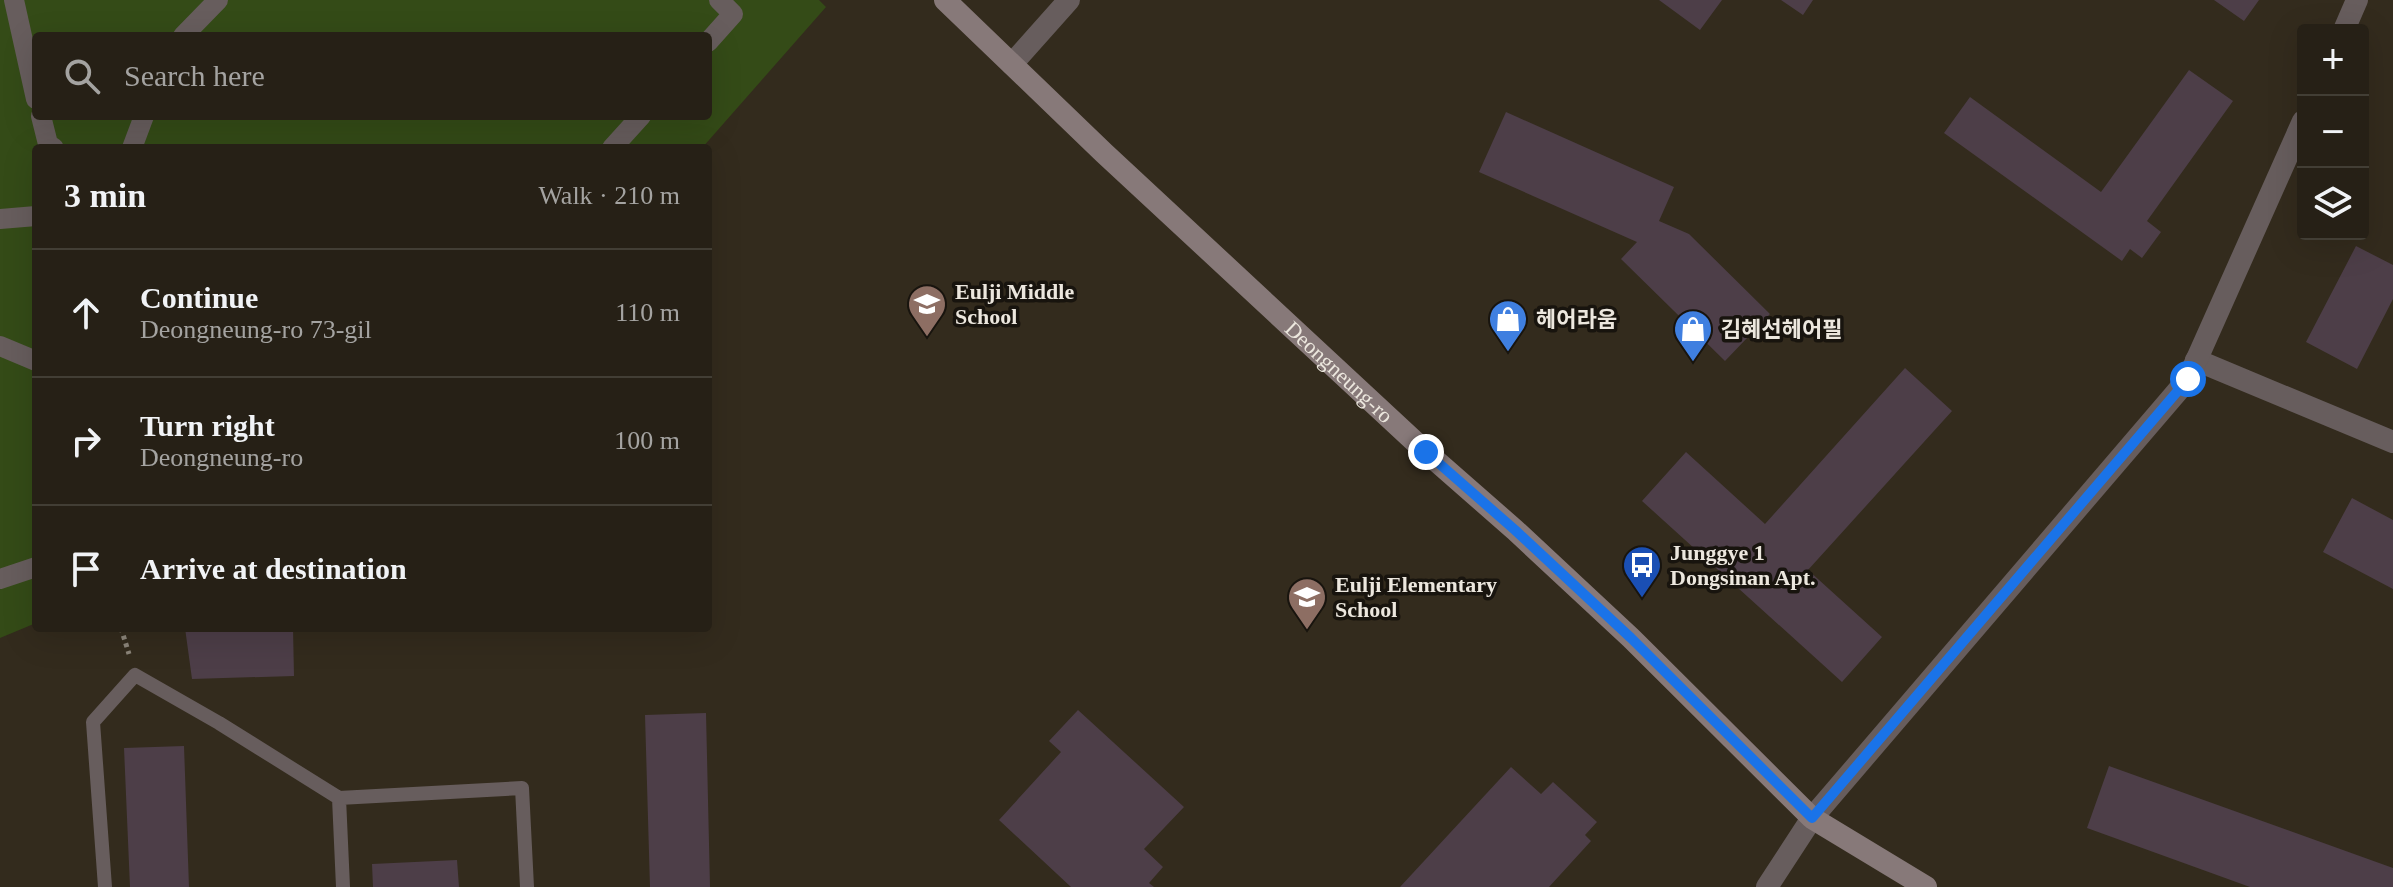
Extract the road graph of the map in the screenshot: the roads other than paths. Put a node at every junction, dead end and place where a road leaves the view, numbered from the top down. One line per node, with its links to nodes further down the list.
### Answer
1 (14, 0): 11 (street)
2 (218, 0): 8 (street)
3 (719, 0): 9 (street)
4 (945, 0): 10 (main road, Deongneung-ro)
5 (1069, 0): 10 (street)
6 (2357, 0): 7 (street)
7 (2347, 24)
8 (187, 32)
9 (712, 38)
10 (1012, 64): 28 (main road, Deongneung-ro)
11 (32, 81)
12 (42, 120): 16 (street)
13 (142, 120): 17 (street)
14 (637, 120): 18 (street)
15 (2297, 134): 23 (street)
16 (48, 144)
17 (134, 144)
18 (616, 144)
19 (32, 216): 20 (street)
20 (0, 219)
21 (0, 346): 22 (street)
22 (32, 359)
23 (2196, 360): 24 (street); 28 (street)
24 (2393, 442)
25 (32, 568): 26 (street)
26 (0, 579)
27 (339, 798): 29 (lane); 30 (lane); 31 (lane)
28 (1812, 818): 32 (street); 33 (main road, Deongneung-ro)
29 (105, 887)
30 (343, 887)
31 (527, 887)
32 (1767, 887)
33 (1926, 887)

